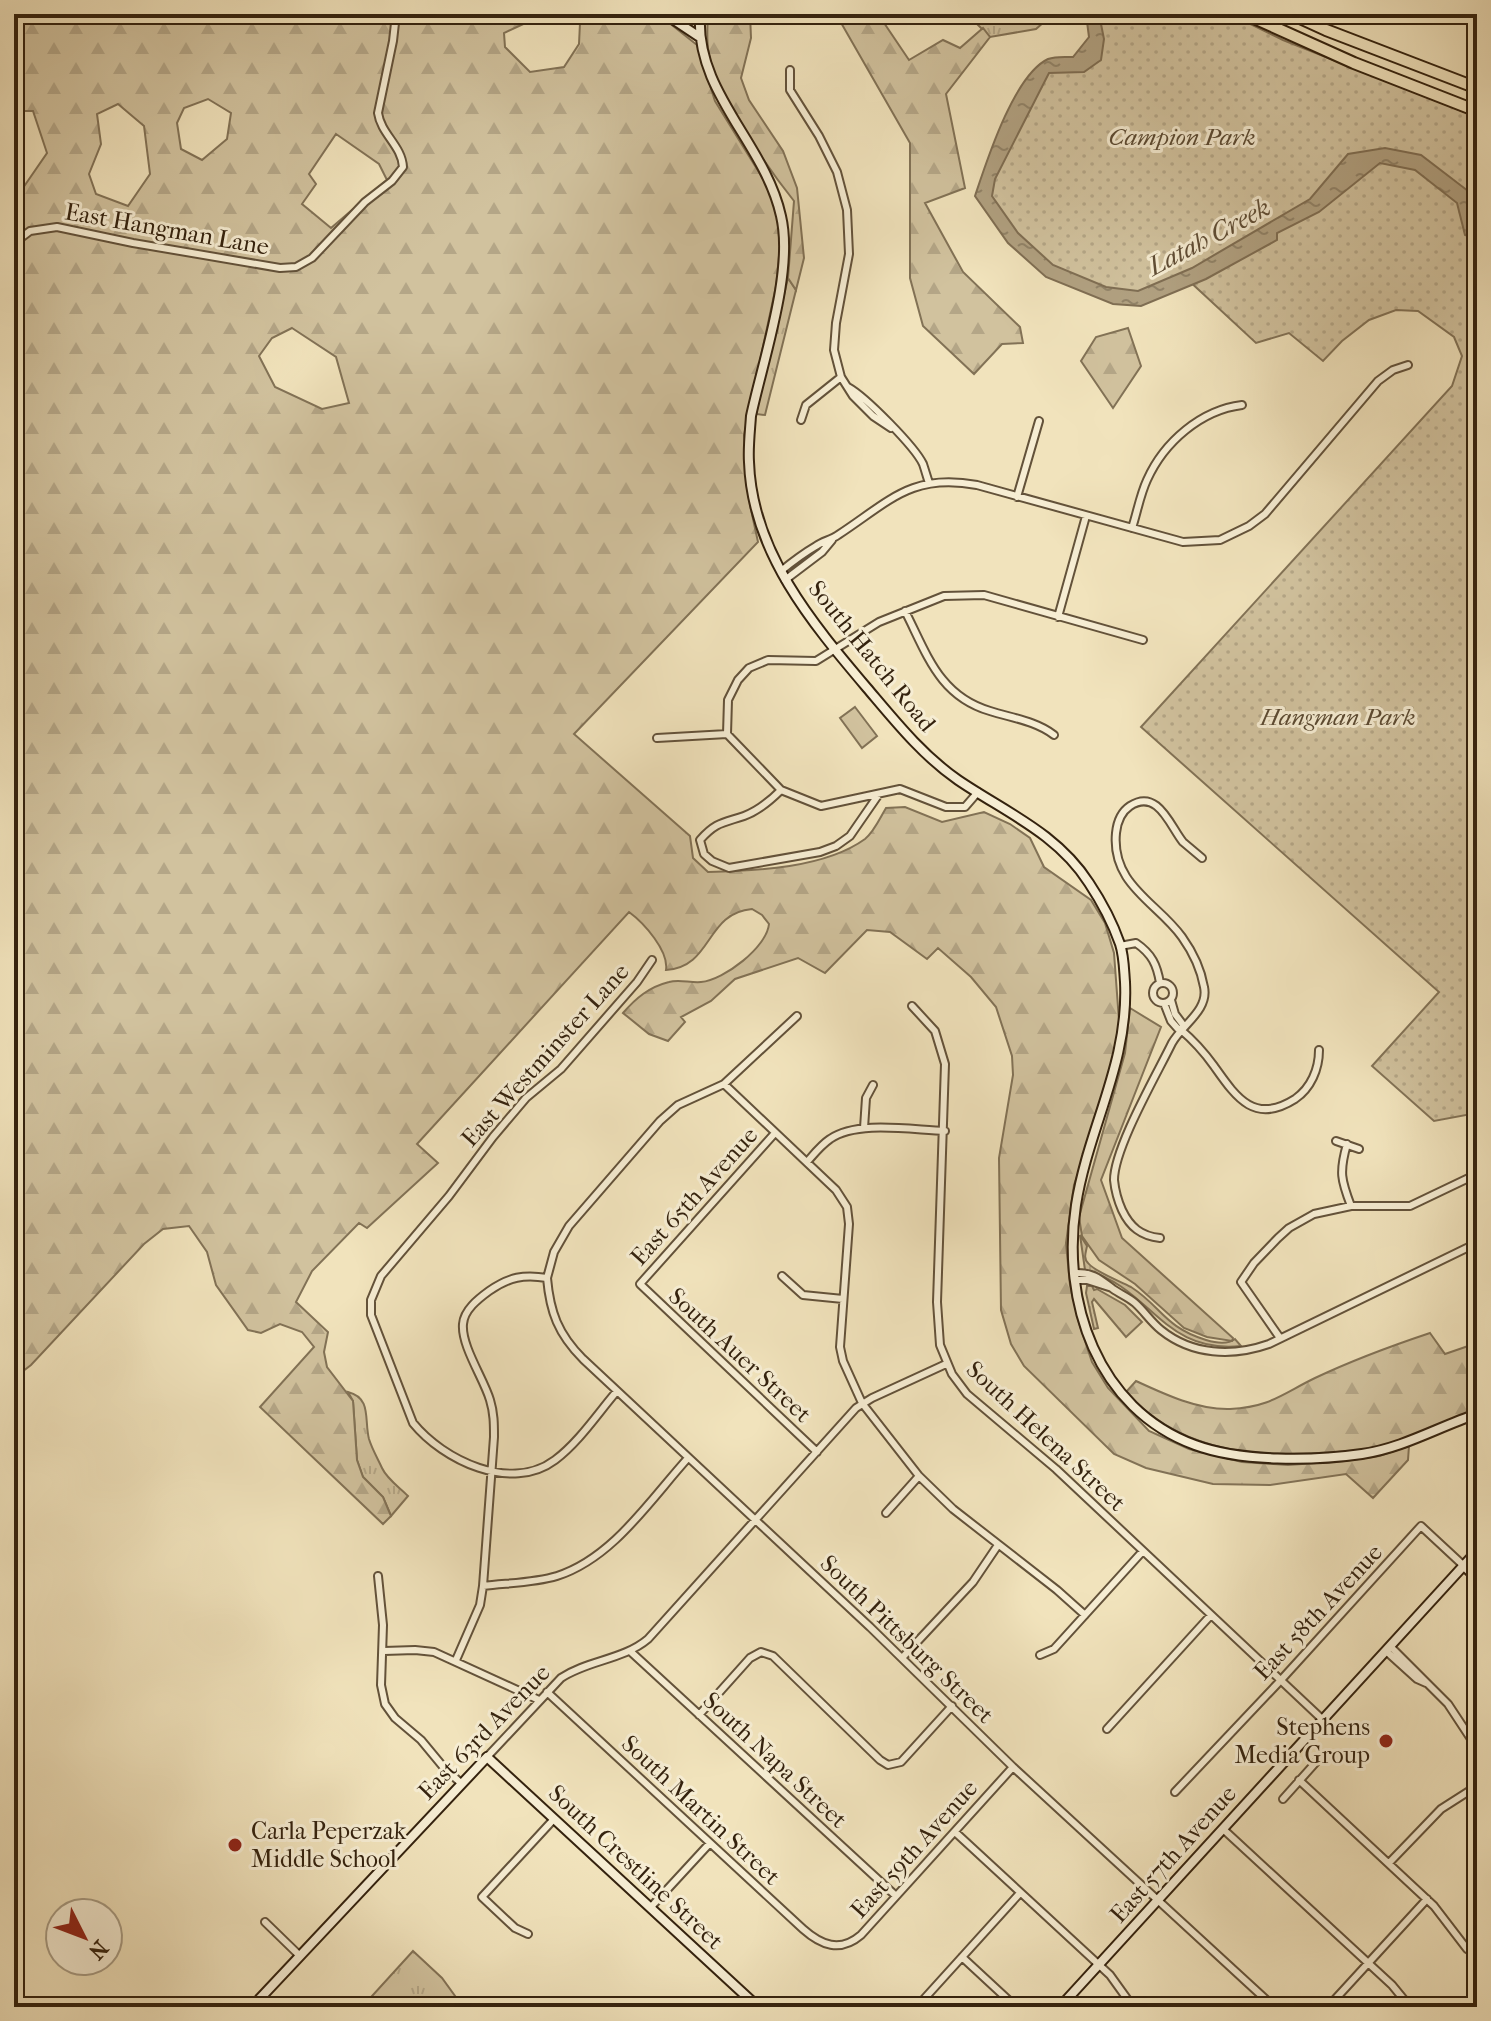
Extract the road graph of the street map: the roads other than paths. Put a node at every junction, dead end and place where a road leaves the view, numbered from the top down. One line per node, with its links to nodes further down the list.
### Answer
1 (396, 14): 10 (street, East Hangman Lane)
2 (665, 14): 6 (main road)
3 (700, 14): 6 (main road, South Hatch Road)
4 (1245, 14): 9 (highway)
5 (1291, 14): 8 (highway)
6 (698, 36): 20 (main road, South Hatch Road)
7 (790, 70): 12 (street)
8 (1477, 88)
9 (1477, 111)
10 (14, 243)
11 (1408, 365): 19 (street)
12 (841, 377): 14 (street); 16 (street)
13 (1242, 405): 19 (street)
14 (801, 420)
15 (1039, 421): 17 (street)
16 (929, 483): 17 (street); 20 (street)
17 (1017, 497): 18 (street)
18 (1086, 516): 19 (street); 22 (street)
19 (1132, 528)
20 (783, 575): 24 (main road, South Hatch Road)
21 (905, 611): 22 (street); 24 (street); 26 (street)
22 (1058, 617): 23 (street)
23 (1143, 640)
24 (834, 649): 25 (street); 29 (main road, South Hatch Road)
25 (727, 734): 27 (street); 28 (street)
26 (1054, 735)
27 (657, 738)
28 (781, 790): 30 (street); 30 (street)
29 (978, 792): 30 (street); 32 (main road, South Hatch Road)
30 (879, 794)
31 (1202, 858): 38 (street)
32 (1120, 946): 34 (street); 54 (main road, South Hatch Road)
33 (652, 960): 65 (street, East Westminster Lane)
34 (1160, 983): 35 (street); 35 (street)
35 (1167, 1002): 38 (street)
36 (912, 1006): 43 (street, South Helena Street)
37 (797, 1016): 40 (street)
38 (1181, 1028): 39 (street); 51 (street)
39 (1319, 1050)
40 (724, 1084): 44 (street); 55 (street)
41 (873, 1085): 42 (street)
42 (864, 1128): 43 (street); 48 (street)
43 (945, 1131): 59 (street, South Helena Street)
44 (775, 1133): 48 (street); 56 (street, East 65th Avenue)
45 (1336, 1141): 46 (street)
46 (1347, 1144): 47 (street); 50 (street)
47 (1359, 1149)
48 (807, 1162): 57 (street)
49 (1477, 1174): 50 (street)
50 (1351, 1206): 58 (street)
51 (1160, 1238)
52 (1477, 1243): 58 (street)
53 (782, 1276): 57 (street)
54 (1075, 1277): 58 (street); 62 (main road, South Hatch Road)
55 (547, 1278): 60 (street, South Pittsburg Street); 65 (street)
56 (640, 1284): 63 (street, South Auer Street)
57 (843, 1299): 61 (street)
58 (1280, 1338)
59 (946, 1364): 61 (street, East 63rd Avenue); 71 (street, South Helena Street)
60 (617, 1391): 64 (street, South Pittsburg Street); 65 (street)
61 (862, 1403): 63 (street, East 63rd Avenue); 66 (street)
62 (1477, 1414)
63 (817, 1452): 68 (street, East 63rd Avenue)
64 (688, 1458): 68 (street, South Pittsburg Street); 75 (street)
65 (491, 1472): 75 (street)
66 (919, 1476): 67 (street); 69 (street)
67 (886, 1513)
68 (756, 1520): 80 (street, East 63rd Avenue); 82 (street, South Pittsburg Street)
69 (998, 1545): 76 (street); 82 (street)
70 (1477, 1551): 72 (main road, East 57th Avenue)
71 (1142, 1552): 76 (street); 77 (street, South Helena Street)
72 (1464, 1566): 74 (main road); 78 (main road, East 57th Avenue); 84 (street, East 58th Avenue)
73 (378, 1576): 79 (street)
74 (1477, 1578)
75 (483, 1586): 83 (street)
76 (1085, 1615): 81 (street)
77 (1211, 1615): 84 (street, South Helena Street); 90 (street)
78 (1388, 1649): 89 (main road, East 57th Avenue); 91 (street)
79 (384, 1651): 83 (street); 96 (street)
80 (630, 1651): 85 (street, East 63rd Avenue); 88 (street, South Napa Street)
81 (1040, 1655)
82 (902, 1658): 87 (street, South Pittsburg Street)
83 (456, 1660): 86 (street)
84 (1281, 1680): 89 (street, South Helena Street); 98 (street, East 58th Avenue)
85 (547, 1692): 86 (street, East 63rd Avenue); 103 (street, South Martin Street)
86 (539, 1700): 92 (street, East 63rd Avenue)
87 (952, 1706): 88 (street); 94 (street, South Pittsburg Street)
88 (699, 1715): 106 (street, South Napa Street)
89 (1323, 1720): 101 (main road, East 57th Avenue)
90 (1107, 1729)
91 (1477, 1748)
92 (487, 1757): 96 (main road, East 63rd Avenue); 100 (main road, South Crestline Street)
93 (1317, 1761): 95 (street)
94 (1013, 1767): 102 (street, East 59th Avenue); 108 (street, South Pittsburg Street)
95 (1299, 1780): 99 (street); 104 (street)
96 (462, 1784): 114 (main road, East 63rd Avenue)
97 (1477, 1786): 104 (street)
98 (1175, 1792)
99 (1283, 1799)
100 (554, 1819): 109 (main road, South Crestline Street); 111 (street)
101 (1223, 1829): 108 (main road, East 57th Avenue); 116 (street)
102 (955, 1832): 105 (street); 106 (street, East 59th Avenue)
103 (710, 1843): 109 (street); 112 (street, South Martin Street)
104 (1389, 1863): 107 (street)
105 (1020, 1893): 115 (street); 117 (street)
106 (896, 1896): 112 (street, East 59th Avenue)
107 (1427, 1899): 113 (street); 116 (street)
108 (1159, 1900): 117 (main road, East 57th Avenue); 124 (street, South Pittsburg Street)
109 (651, 1907): 118 (main road, South Crestline Street)
110 (265, 1922): 114 (street)
111 (528, 1934)
112 (836, 1946)
113 (1475, 1954)
114 (300, 1956): 119 (main road, East 63rd Avenue)
115 (962, 1957): 120 (street); 121 (street)
116 (1369, 1963): 125 (street); 126 (street)
117 (1099, 1965): 122 (main road, East 57th Avenue); 123 (street)
118 (753, 2005)
119 (253, 2007)
120 (920, 2007)
121 (1016, 2007)
122 (1060, 2007)
123 (1133, 2007)
124 (1274, 2007)
125 (1328, 2007)
126 (1410, 2007)

